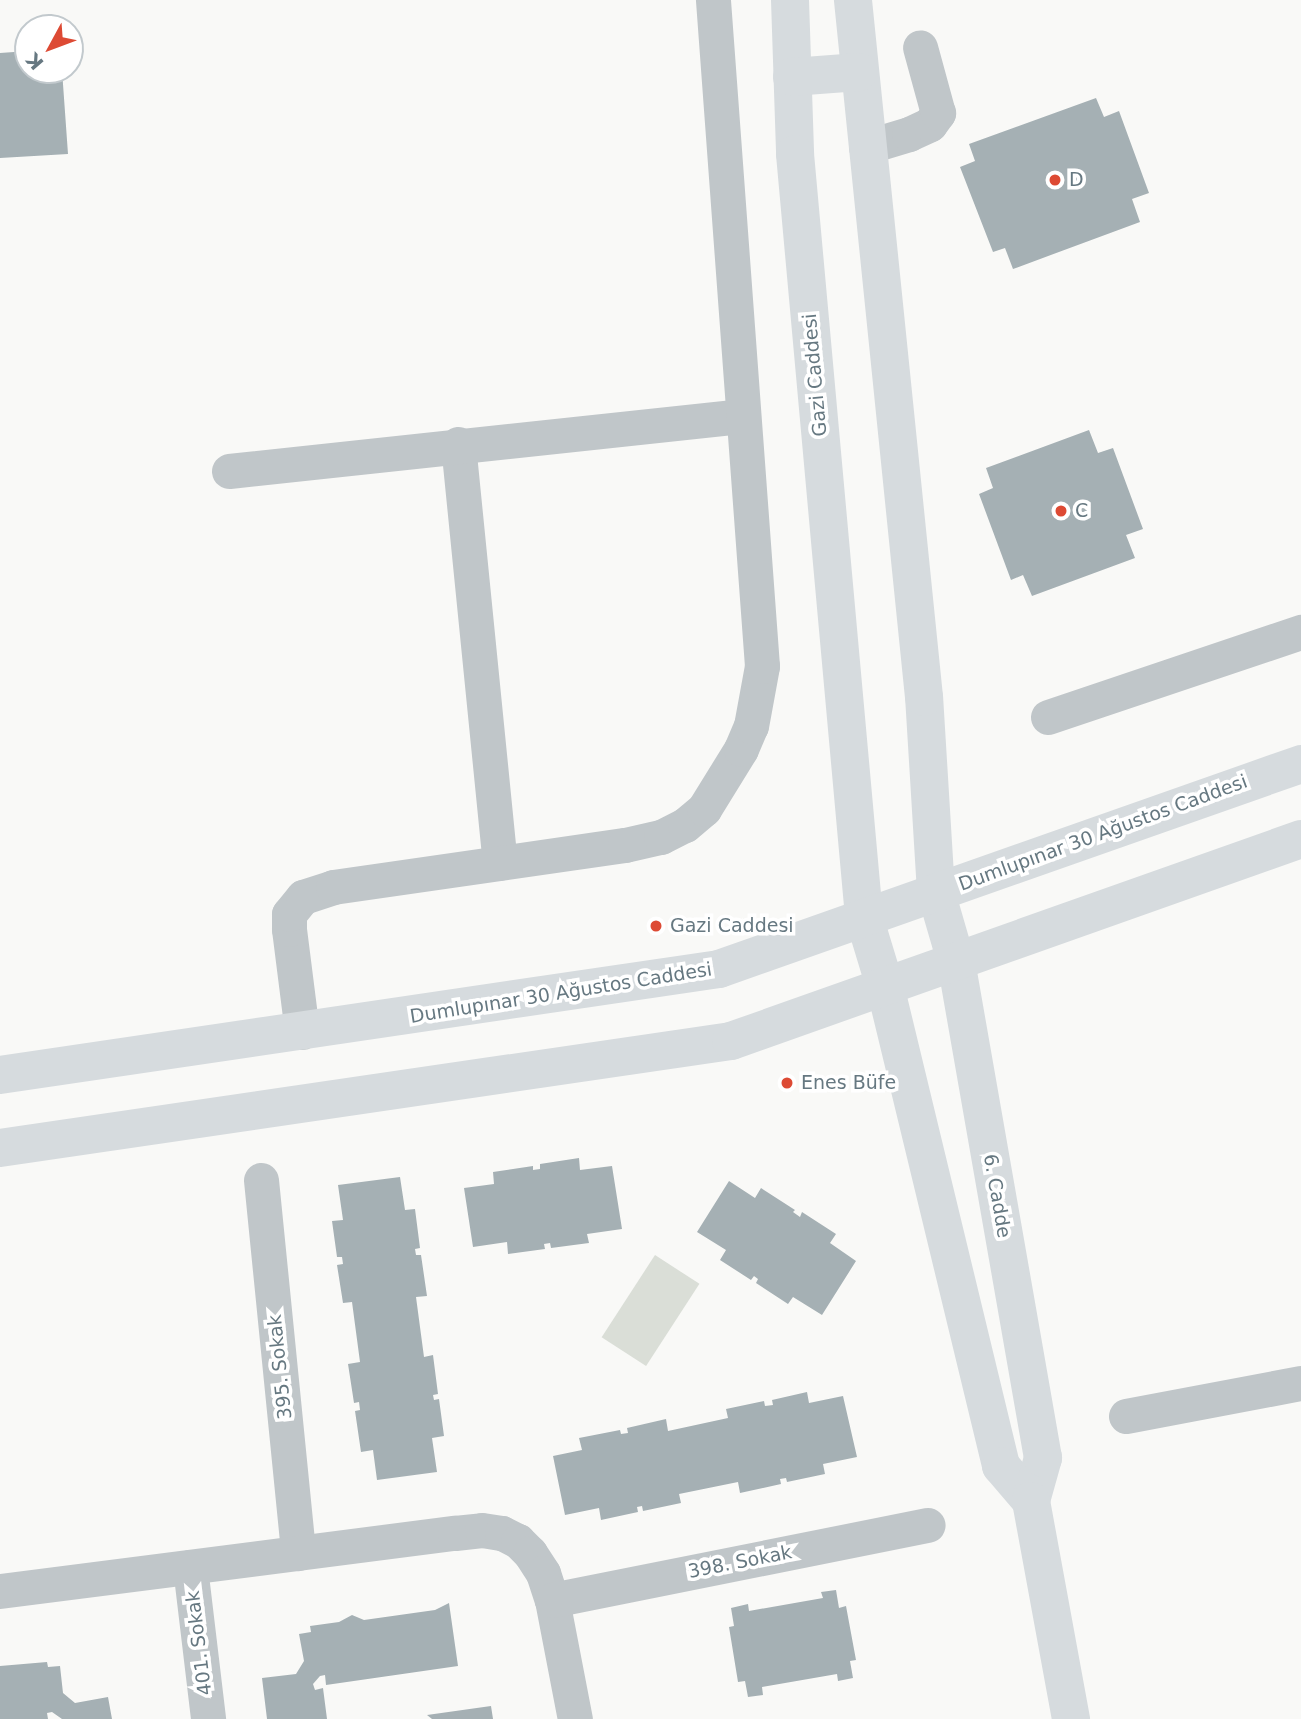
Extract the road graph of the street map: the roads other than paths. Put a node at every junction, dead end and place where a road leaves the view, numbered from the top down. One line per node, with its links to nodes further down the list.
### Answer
1 (713, 0): 8 (street)
2 (790, 0): 6 (main road, Gazi Caddesi)
3 (853, 0): 5 (main road)
4 (919, 47): 7 (street)
5 (859, 72): 6 (main road); 7 (main road)
6 (792, 77): 17 (main road, Gazi Caddesi)
7 (866, 147): 16 (main road)
8 (743, 416): 9 (street); 15 (street)
9 (458, 444): 10 (street); 15 (street)
10 (229, 471)
11 (1301, 632): 12 (street)
12 (1048, 717)
13 (1301, 764): 16 (main road, Dumlupınar 30 Ağustos Caddesi)
14 (1301, 839): 18 (main road)
15 (500, 863): 20 (street)
16 (936, 892): 17 (main road, Dumlupınar 30 Ağustos Caddesi); 18 (main road, 6. Cadde)
17 (864, 917): 19 (main road); 20 (main road, Dumlupınar 30 Ağustos Caddesi)
18 (957, 961): 19 (main road); 26 (main road, 6. Cadde)
19 (885, 986): 22 (main road); 26 (main road)
20 (303, 1032): 21 (main road, Dumlupınar 30 Ağustos Caddesi)
21 (0, 1075)
22 (0, 1148)
23 (261, 1180): 28 (street, 395. Sokak)
24 (1301, 1383): 25 (street)
25 (1126, 1416)
26 (1031, 1501): 34 (main road, 6. Cadde)
27 (928, 1525): 31 (street, 398. Sokak)
28 (298, 1553): 29 (street); 31 (street)
29 (190, 1567): 30 (street); 32 (street, 401. Sokak)
30 (0, 1591)
31 (552, 1600): 33 (street)
32 (208, 1719)
33 (575, 1719)
34 (1071, 1719)

